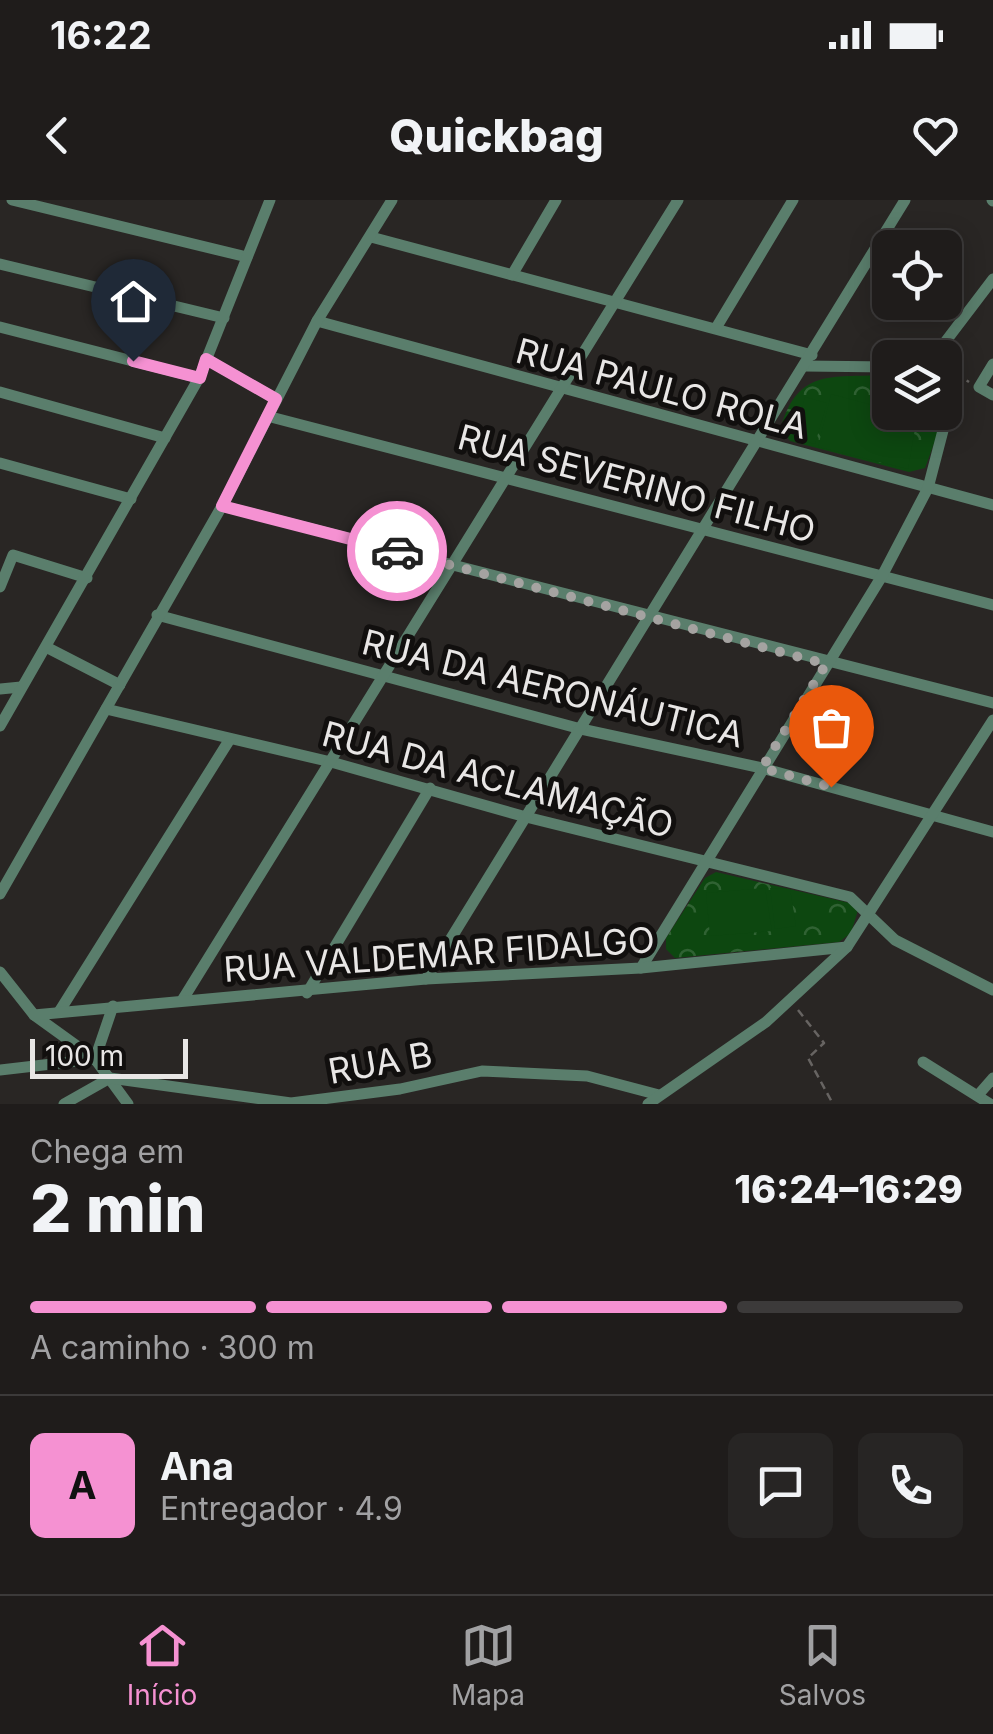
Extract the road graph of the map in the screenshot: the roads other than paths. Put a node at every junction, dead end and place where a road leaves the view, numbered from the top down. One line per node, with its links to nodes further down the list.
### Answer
1 (12, 200): 9 (street)
2 (270, 200): 9 (street)
3 (392, 200): 8 (street)
4 (556, 200): 11 (street)
5 (678, 200): 13 (street)
6 (793, 200): 17 (street)
7 (905, 200): 20 (street)
8 (370, 237): 11 (street); 15 (street)
9 (247, 256): 14 (street)
10 (0, 264): 14 (street)
11 (512, 275): 13 (street)
12 (993, 279): 18 (street)
13 (614, 302): 17 (street); 24 (street)
14 (224, 318): 19 (street)
15 (317, 321): 24 (street, RUA PAULO ROLA); 27 (street)
16 (0, 327): 23 (street)
17 (716, 328): 20 (street)
18 (947, 340)
19 (206, 359): 23 (street); 27 (street)
20 (808, 360): 22 (street); 31 (street)
21 (993, 364): 26 (street)
22 (872, 365)
23 (200, 378): 30 (street)
24 (559, 390): 31 (street, RUA PAULO ROLA); 33 (street)
25 (0, 392): 30 (street)
26 (993, 395)
27 (276, 399): 28 (street)
28 (266, 416): 33 (street, RUA SEVERINO FILHO); 37 (street)
29 (943, 430): 34 (street)
30 (165, 438): 35 (street)
31 (756, 442): 34 (street, RUA PAULO ROLA); 38 (street)
32 (0, 463): 35 (street)
33 (507, 476): 38 (street, RUA SEVERINO FILHO); 41 (street)
34 (928, 488): 36 (street, RUA PAULO ROLA); 42 (street)
35 (130, 499): 43 (street)
36 (993, 505)
37 (222, 506): 41 (street); 46 (street)
38 (705, 529): 42 (street, RUA SEVERINO FILHO); 47 (street)
39 (0, 552): 40 (street)
40 (14, 555): 43 (street); 44 (street)
41 (453, 565): 47 (street); 50 (street)
42 (882, 576): 45 (street, RUA SEVERINO FILHO); 49 (street)
43 (87, 578): 48 (street)
44 (0, 586)
45 (993, 605)
46 (157, 615): 50 (street, RUA DA AERONÁUTICA); 51 (street)
47 (653, 616): 49 (street); 58 (street)
48 (46, 647): 51 (street); 52 (street)
49 (826, 664): 54 (street); 61 (street)
50 (383, 676): 58 (street, RUA DA AERONÁUTICA); 60 (street)
51 (120, 684): 55 (street)
52 (21, 687): 53 (street); 57 (street)
53 (0, 689)
54 (993, 703)
55 (106, 708): 59 (street, RUA DA ACLAMAÇÃO); 67 (street)
56 (993, 720): 64 (street)
57 (0, 726)
58 (581, 729): 61 (street, RUA DA AERONÁUTICA); 63 (street)
59 (230, 739): 60 (street, RUA DA ACLAMAÇÃO); 77 (street)
60 (331, 762): 62 (street, RUA DA ACLAMAÇÃO); 75 (street)
61 (762, 768): 64 (street, RUA DA AERONÁUTICA); 66 (street)
62 (430, 788): 63 (street, RUA DA ACLAMAÇÃO); 74 (street)
63 (526, 816): 66 (street, RUA DA ACLAMAÇÃO); 72 (street)
64 (935, 816): 65 (street, RUA DA AERONÁUTICA); 68 (street)
65 (993, 832)
66 (704, 861): 68 (street, RUA DA ACLAMAÇÃO); 70 (street)
67 (0, 894)
68 (870, 915): 69 (street); 73 (street, RUA DA ACLAMAÇÃO)
69 (846, 947): 70 (street, RUA VALDEMAR FIDALGO); 84 (street)
70 (641, 968): 72 (street, RUA VALDEMAR FIDALGO)
71 (0, 972): 78 (street)
72 (426, 979): 74 (street, RUA VALDEMAR FIDALGO)
73 (993, 990)
74 (307, 993): 75 (street, RUA VALDEMAR FIDALGO)
75 (183, 1000): 76 (street, RUA VALDEMAR FIDALGO)
76 (113, 1006): 77 (street, RUA VALDEMAR FIDALGO); 79 (street)
77 (59, 1012): 78 (street, RUA VALDEMAR FIDALGO)
78 (34, 1015): 79 (street)
79 (94, 1059): 81 (street); 82 (street)
80 (923, 1062): 85 (street)
81 (0, 1070)
82 (110, 1078): 84 (street, RUA B); 86 (street); 87 (street)
83 (993, 1078): 85 (street)
84 (659, 1094): 88 (street)
85 (980, 1094): 89 (street)
86 (64, 1104)
87 (128, 1104)
88 (648, 1104)
89 (990, 1104)

